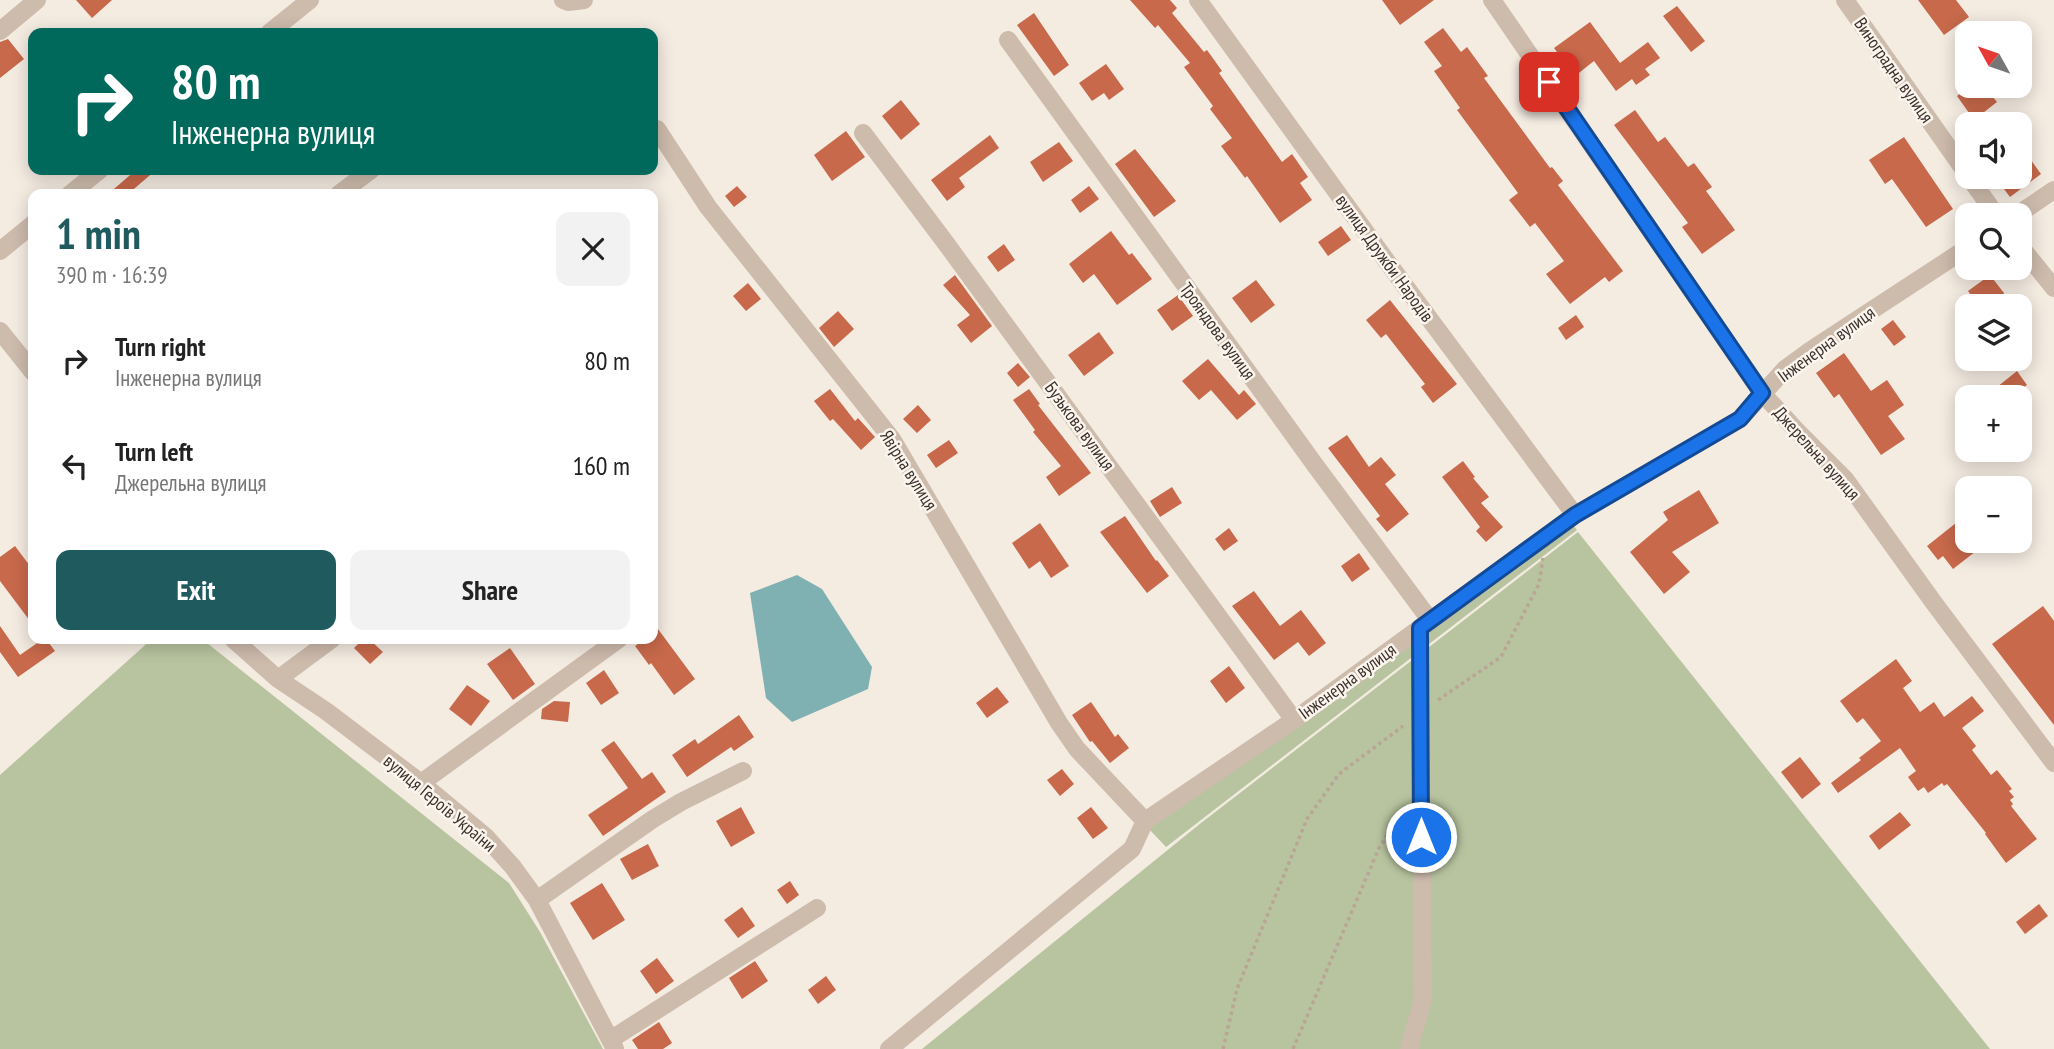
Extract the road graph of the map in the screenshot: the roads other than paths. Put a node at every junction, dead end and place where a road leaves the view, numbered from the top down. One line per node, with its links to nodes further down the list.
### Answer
1 (37, 0): 9 (street)
2 (310, 0): 8 (street)
3 (563, 0): 4 (street)
4 (584, 0)
5 (1198, 0): 28 (street, вулиця Дружби Народів)
6 (1492, 0): 27 (street, Джерельна вулиця)
7 (1845, 0): 13 (street, Виноградна вулиця)
8 (275, 28)
9 (0, 31)
10 (1009, 40): 29 (street, Трояндова вулиця)
11 (658, 131): 38 (street, Явірна вулиця)
12 (863, 133): 34 (street, Бузькова вулиця)
13 (1955, 157)
14 (94, 175): 16 (street)
15 (365, 175): 17 (street)
16 (76, 189)
17 (346, 189)
18 (2054, 190): 19 (street)
19 (2032, 205)
20 (28, 228): 21 (street)
21 (0, 251)
22 (1955, 256): 27 (street, Інженерна вулиця)
23 (2032, 261): 24 (street)
24 (2054, 288)
25 (0, 331): 26 (street)
26 (28, 366)
27 (1762, 393): 28 (street, Інженерна вулиця); 35 (street, Джерельна вулиця)
28 (1575, 515): 29 (street, Інженерна вулиця)
29 (1425, 624): 34 (street, Інженерна вулиця); 43 (street)
30 (239, 644): 33 (street, вулиця Героїв України)
31 (325, 644): 33 (street)
32 (612, 644): 37 (street)
33 (278, 678): 37 (street, вулиця Героїв України)
34 (1294, 720): 38 (street, Інженерна вулиця)
35 (2054, 763)
36 (743, 771): 39 (street)
37 (421, 783): 39 (street, вулиця Героїв України)
38 (1145, 821): 42 (street, Інженерна вулиця)
39 (537, 900): 41 (street, вулиця Героїв України)
40 (817, 908): 41 (street)
41 (613, 1044)
42 (889, 1049)
43 (1409, 1049)

